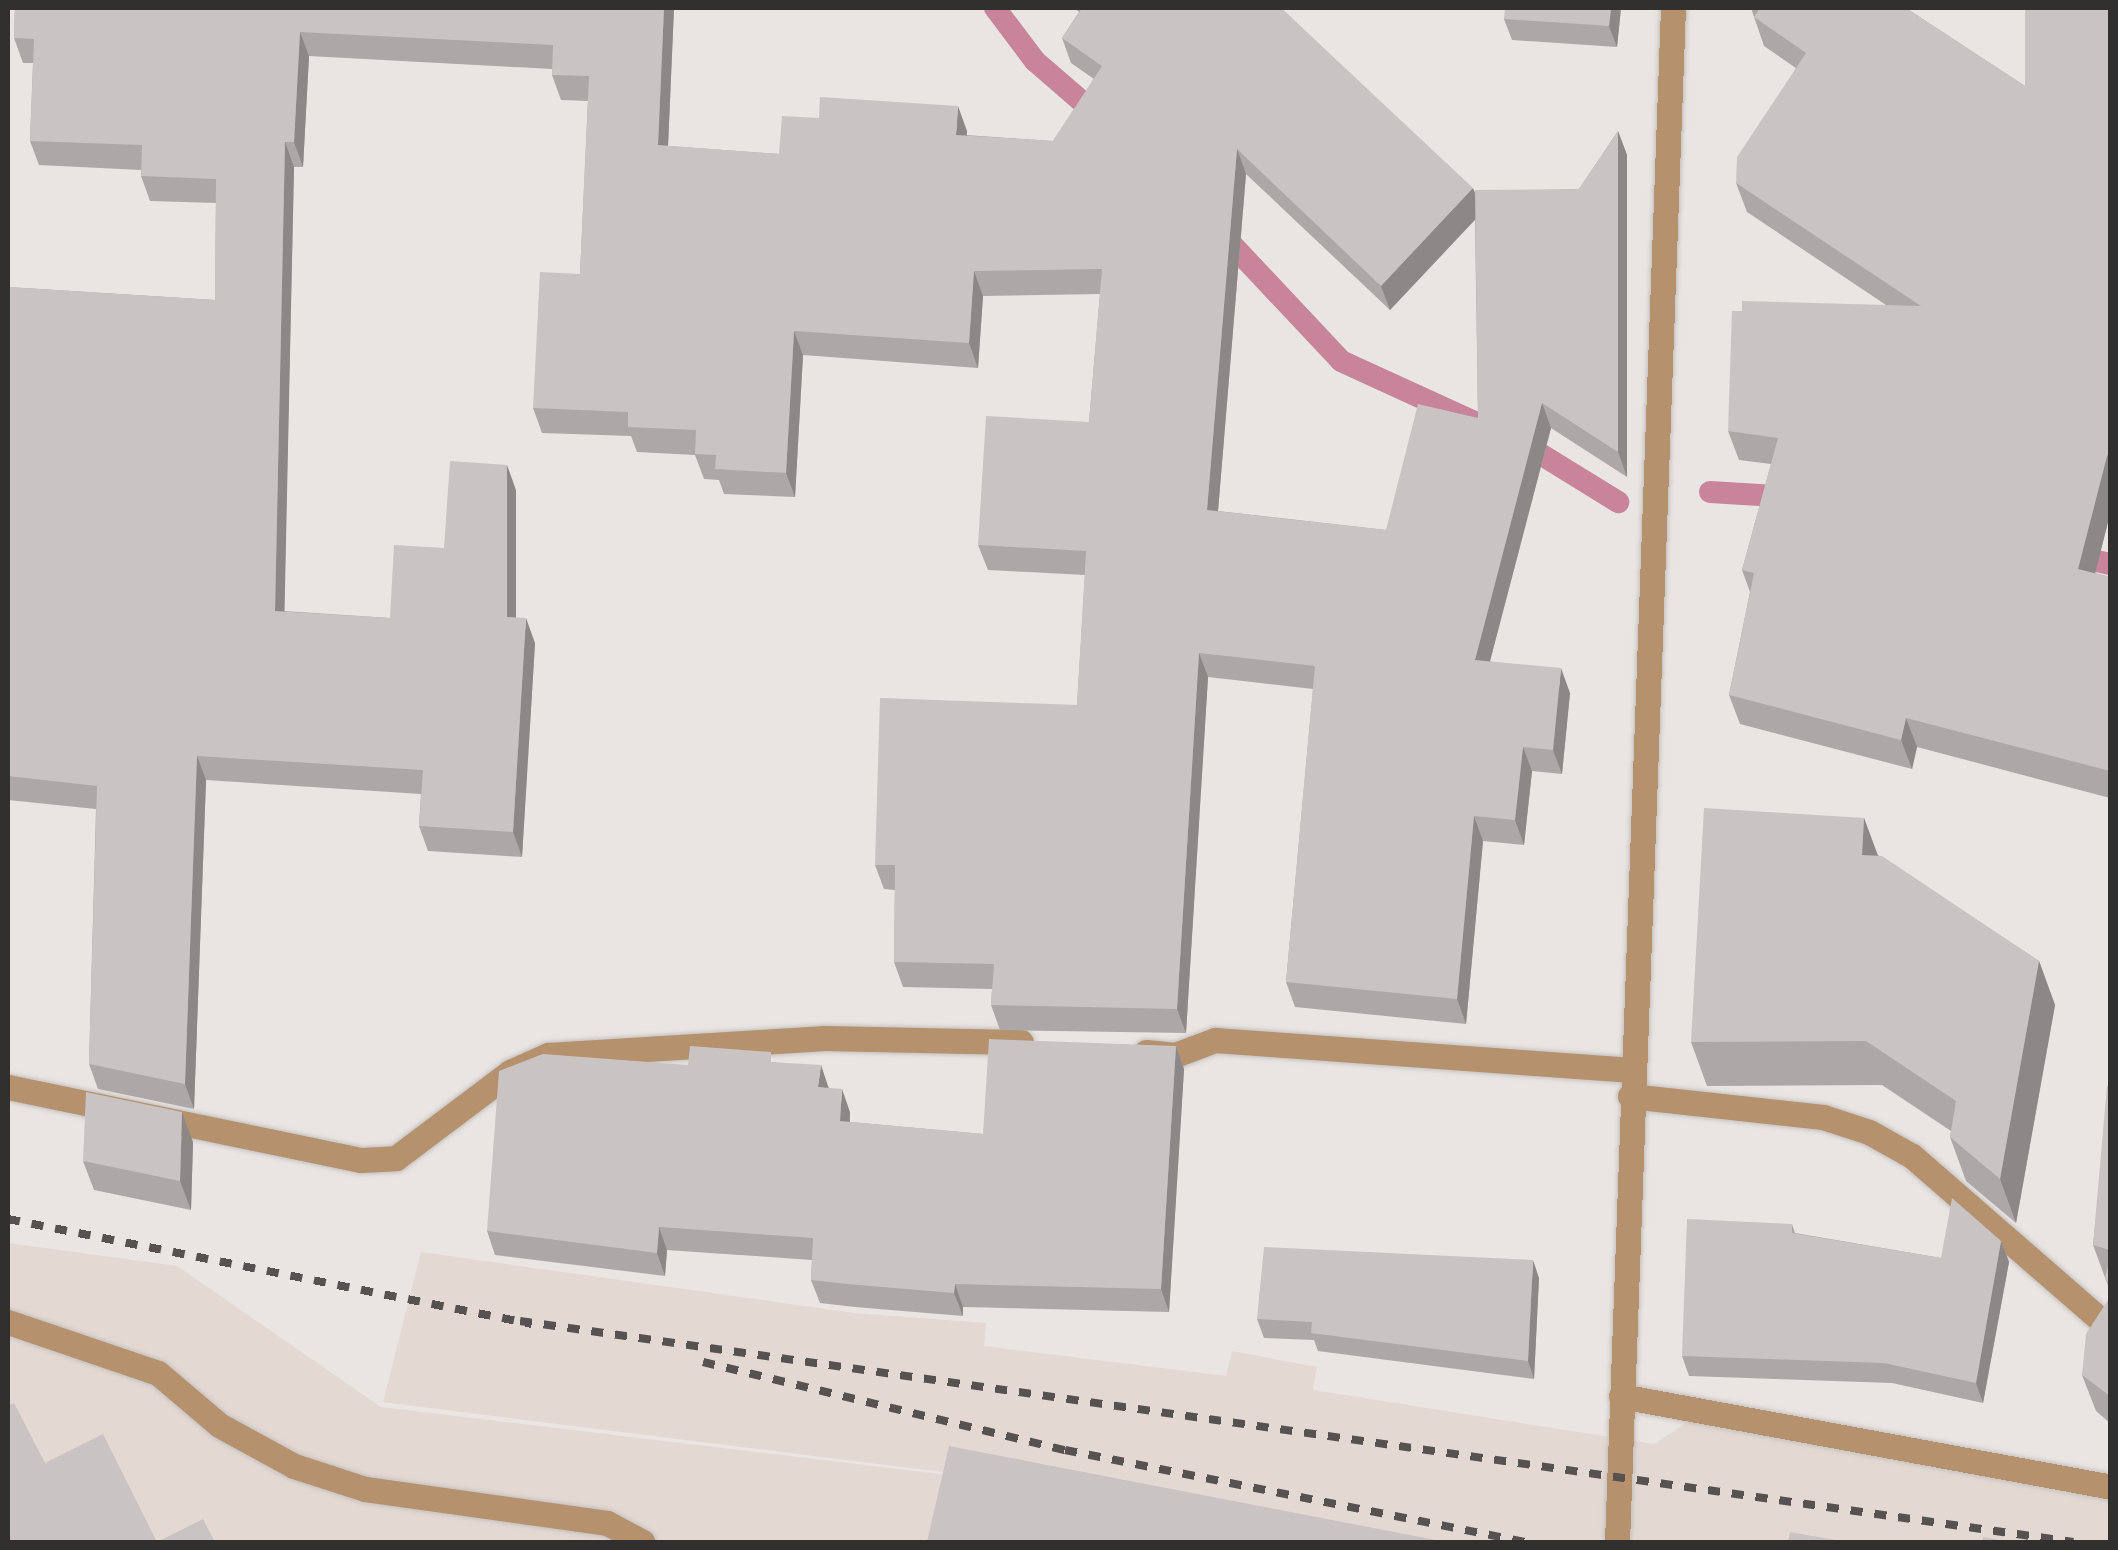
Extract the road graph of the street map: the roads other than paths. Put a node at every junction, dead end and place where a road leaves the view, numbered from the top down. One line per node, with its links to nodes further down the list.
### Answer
1 (1673, 8): 4 (street)
2 (1045, 1042): 5 (street)
3 (1119, 1050): 4 (street)
4 (1630, 1083): 7 (street); 8 (street)
5 (8, 1087)
6 (8, 1322): 10 (street)
7 (2110, 1328)
8 (1621, 1396): 9 (street); 11 (street)
9 (2110, 1487)
10 (642, 1542)
11 (1617, 1542)

